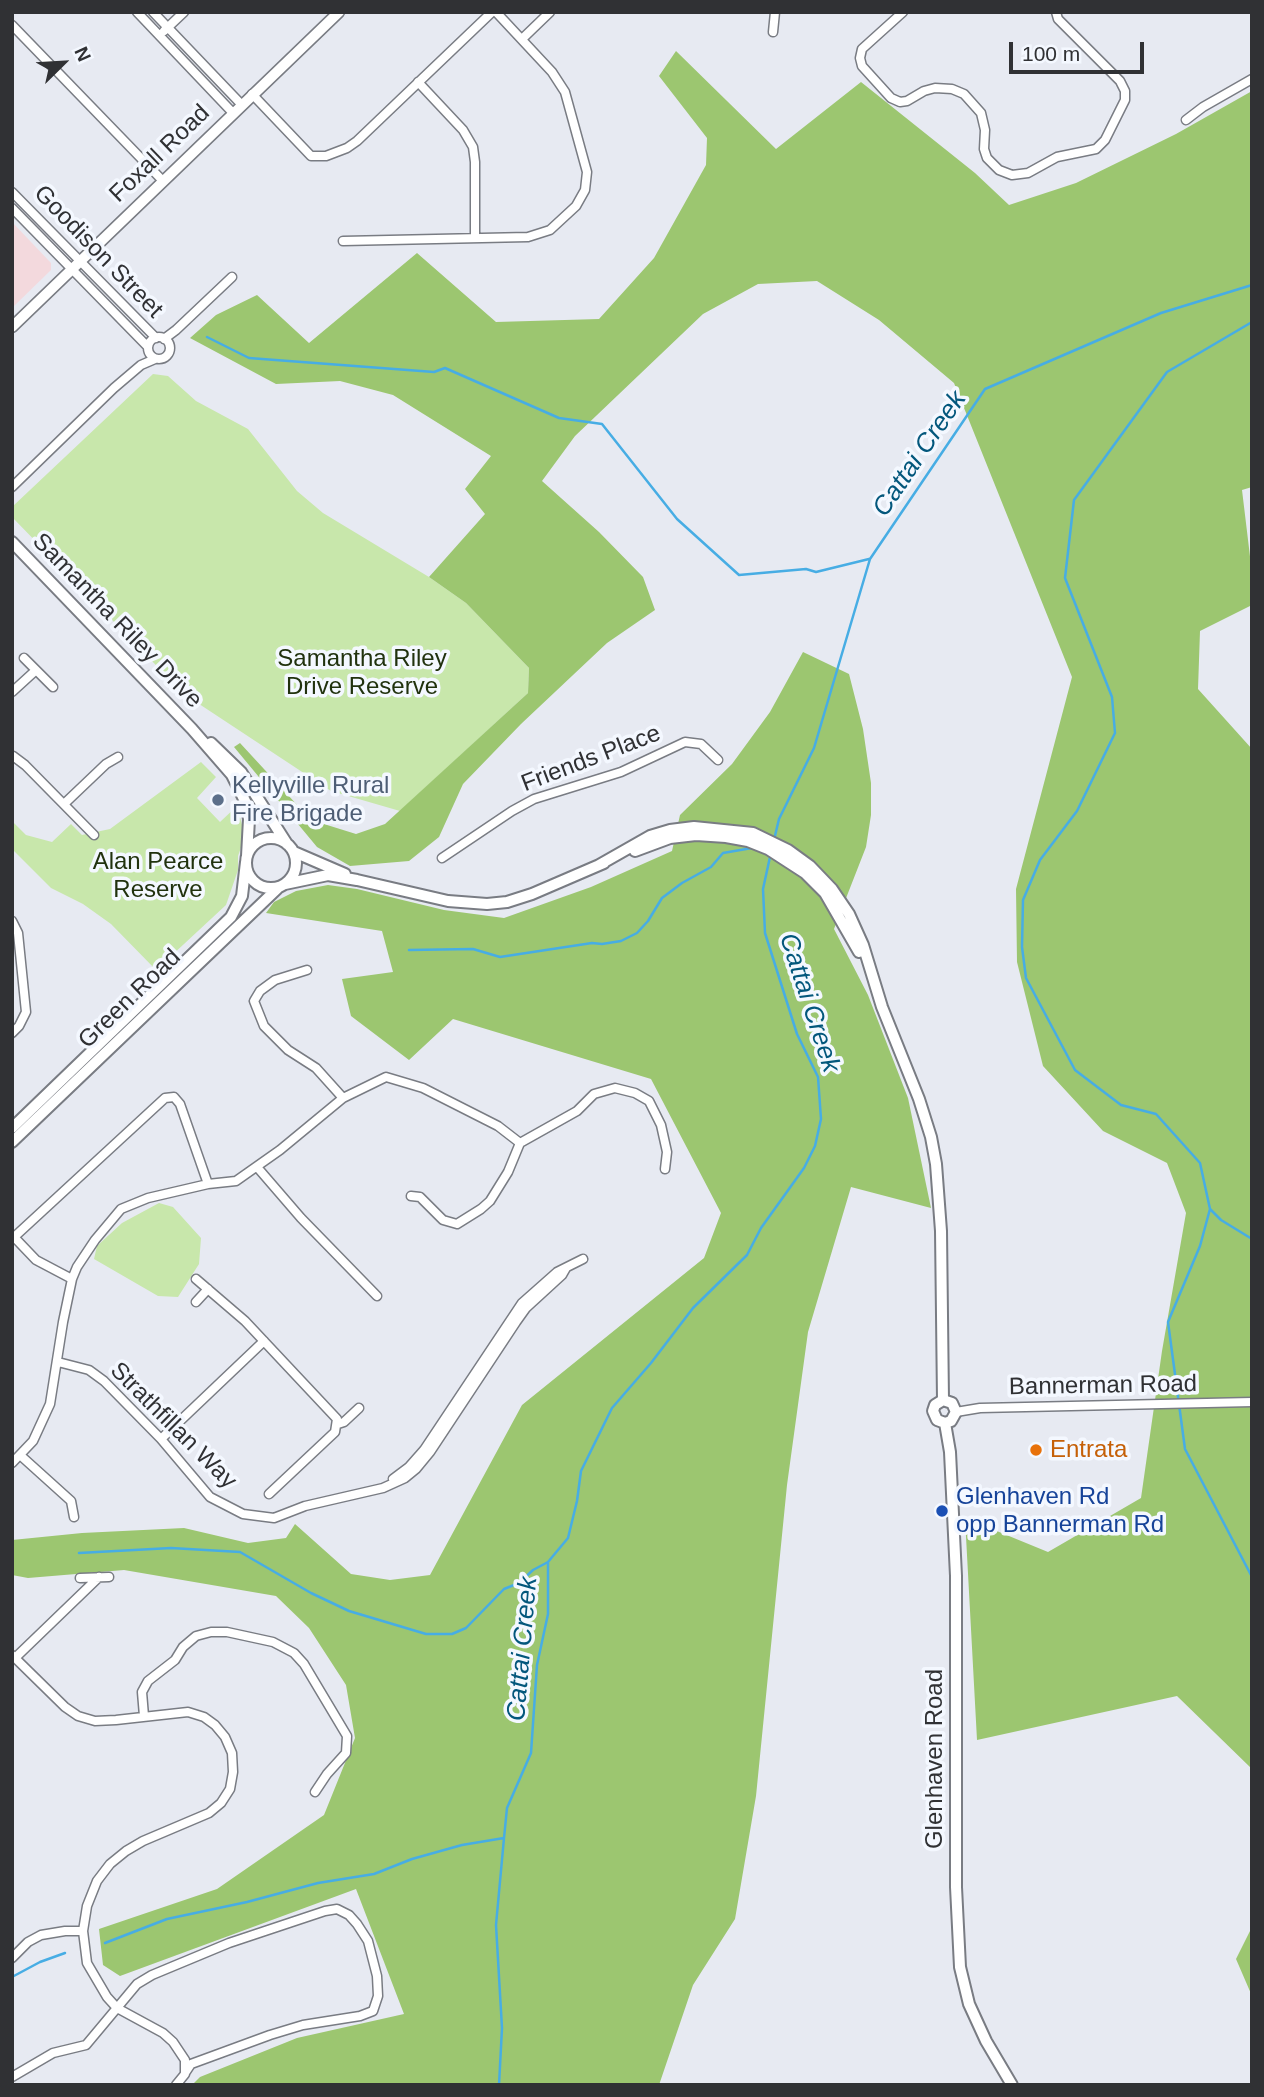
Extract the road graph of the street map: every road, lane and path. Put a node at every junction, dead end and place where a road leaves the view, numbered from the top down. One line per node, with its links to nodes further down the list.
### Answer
1 (137, 12): 13 (street)
2 (153, 12): 11 (street)
3 (184, 12): 11 (street)
4 (338, 12): 17 (street, Foxall Road)
5 (494, 12): 14 (street); 16 (street)
6 (550, 12): 14 (street)
7 (775, 12): 12 (street)
8 (903, 12): 9 (street)
9 (1056, 12)
10 (12, 25): 21 (street)
11 (168, 27): 13 (street); 18 (street)
12 (774, 32)
13 (160, 36): 19 (street)
14 (522, 39): 24 (street)
15 (1252, 79): 20 (street)
16 (418, 82): 17 (street); 24 (street)
17 (252, 94): 18 (street, Foxall Road)
18 (242, 104): 19 (street, Foxall Road)
19 (233, 113): 21 (street, Foxall Road)
20 (1186, 120)
21 (163, 181): 26 (street, Foxall Road)
22 (12, 192): 26 (street, Goodison Street)
23 (12, 208): 27 (street, Goodison Street)
24 (475, 238): 25 (street)
25 (343, 241)
26 (81, 260): 27 (street, Foxall Road); 30 (street, Goodison Street)
27 (72, 269): 29 (street, Foxall Road); 31 (street, Goodison Street)
28 (232, 277): 30 (street)
29 (12, 327)
30 (163, 340): 31 (street); 31 (street)
31 (150, 353): 32 (street)
32 (12, 487)
33 (12, 542): 38 (main road, Samantha Riley Drive)
34 (24, 658): 35 (street)
35 (35, 671): 36 (street); 37 (street)
36 (53, 687)
37 (12, 692)
38 (192, 729): 44 (main road, Samantha Riley Drive); 45 (main road, Samantha Riley Drive)
39 (12, 757): 42 (street)
40 (118, 757): 42 (street)
41 (718, 760): 46 (street, Friends Place)
42 (64, 804): 43 (street)
43 (94, 835)
44 (291, 848): 45 (main road); 47 (main road); 48 (main road)
45 (247, 859): 48 (main road); 53 (main road, Green Road)
46 (442, 859)
47 (357, 880): 48 (main road); 69 (main road)
48 (282, 886): 54 (main road, Green Road)
49 (12, 921): 51 (street)
50 (307, 970): 52 (street)
51 (12, 1033)
52 (343, 1098): 55 (street); 56 (street)
53 (12, 1128)
54 (12, 1142)
55 (520, 1143): 57 (street); 59 (street)
56 (257, 1167): 58 (street); 65 (street)
57 (665, 1169)
58 (208, 1184): 60 (street); 62 (street)
59 (411, 1196)
60 (13, 1238): 62 (street)
61 (583, 1259): 75 (street, Strathfillan Way)
62 (72, 1279): 68 (street)
63 (197, 1279): 64 (street)
64 (208, 1289): 66 (street); 67 (street)
65 (377, 1296)
66 (196, 1302)
67 (264, 1341): 74 (street); 75 (street)
68 (58, 1362): 75 (street, Strathfillan Way); 76 (street)
69 (943, 1400): 72 (main road); 73 (main road)
70 (1252, 1402): 72 (street, Bannerman Road)
71 (359, 1408): 74 (street)
72 (956, 1412): 73 (main road)
73 (945, 1423): 92 (main road, Glenhaven Road)
74 (338, 1424): 78 (street)
75 (161, 1439)
76 (20, 1455): 77 (street); 79 (street)
77 (12, 1463)
78 (269, 1494)
79 (74, 1517)
80 (99, 1577): 81 (street); 82 (street); 83 (street)
81 (109, 1577)
82 (80, 1578)
83 (14, 1656): 84 (street)
84 (144, 1716): 85 (street); 86 (street)
85 (315, 1792)
86 (83, 1931): 87 (street); 88 (street)
87 (12, 1958)
88 (117, 2008): 89 (street); 89 (street); 90 (street)
89 (185, 2074): 91 (street)
90 (12, 2077)
91 (176, 2085)
92 (1012, 2085)

